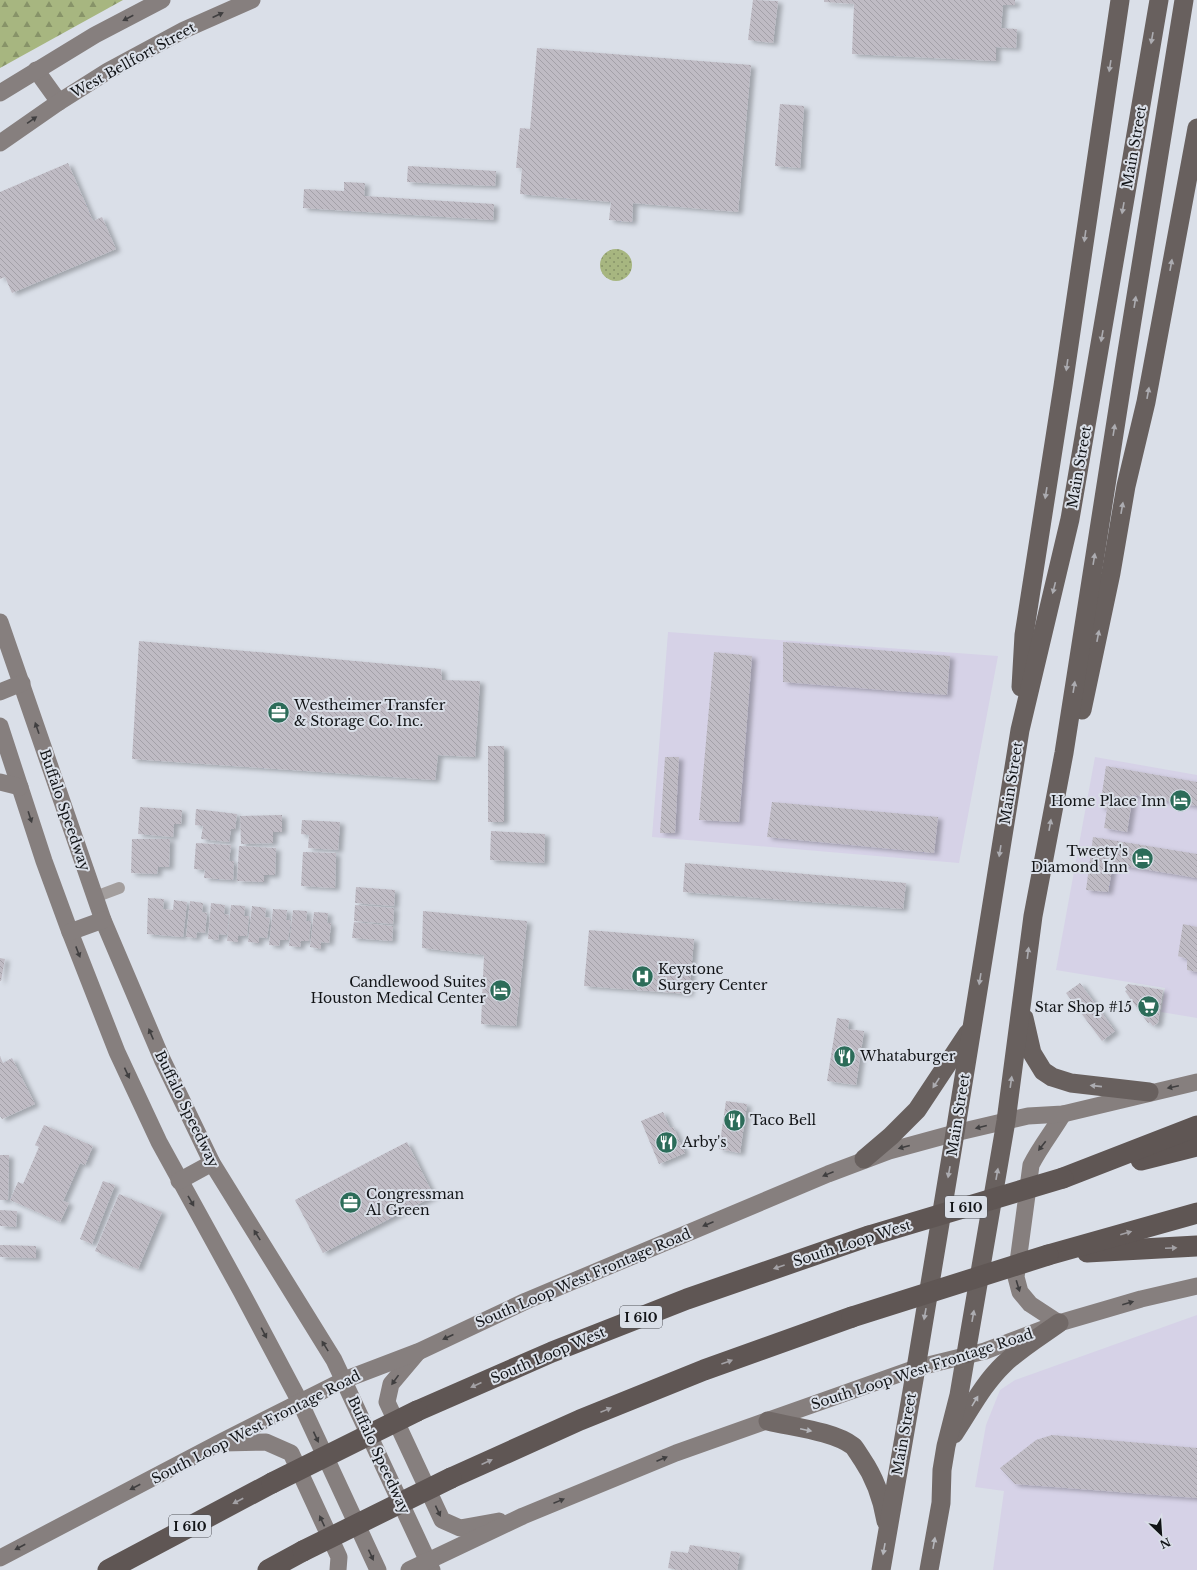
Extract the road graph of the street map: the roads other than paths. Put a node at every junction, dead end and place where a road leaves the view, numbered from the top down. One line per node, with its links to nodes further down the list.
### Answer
1 (162, 0): 7 (main road, one-way to 7)
2 (252, 0): 6 (main road, West Bellfort Street)
3 (1120, 0): 16 (highway, one-way to 16)
4 (1159, 0): 16 (highway, Main Street, one-way to 16)
5 (1184, 0): 17 (highway, Main Street, one-way to 5)
6 (234, 4): 9 (main road, West Bellfort Street, one-way to 6)
7 (36, 70): 8 (main road); 9 (main road)
8 (0, 93)
9 (59, 102): 11 (main road, West Bellfort Street, one-way to 9)
10 (1197, 128): 17 (highway, one-way to 10)
11 (0, 143)
12 (0, 622): 13 (main road, Buffalo Speedway)
13 (22, 683): 14 (main road); 21 (main road, Buffalo Speedway, one-way to 13)
14 (0, 692)
15 (0, 726): 19 (main road)
16 (1020, 730): 25 (highway, Main Street, one-way to 25)
17 (1064, 753): 24 (highway, Main Street, one-way to 17)
18 (0, 782): 19 (main road)
19 (20, 787): 23 (main road, one-way to 23)
20 (119, 888): 21 (street)
21 (95, 897): 22 (main road, Buffalo Speedway)
22 (103, 920): 23 (main road); 34 (main road, Buffalo Speedway, one-way to 22)
23 (70, 932): 36 (main road, one-way to 36)
24 (1021, 1005): 27 (highway, one-way to 24); 29 (highway, Main Street, one-way to 24)
25 (972, 1027): 31 (highway, Main Street); 33 (highway, one-way to 33)
26 (1197, 1082): 27 (main road, South Loop West Frontage Road, one-way to 27)
27 (1149, 1092): 28 (main road, South Loop West Frontage Road)
28 (1063, 1114): 29 (main road, South Loop West Frontage Road); 41 (main road, one-way to 41)
29 (1006, 1121): 31 (main road, South Loop West Frontage Road, one-way to 31); 43 (highway, Main Street, one-way to 29)
30 (1197, 1126): 35 (highway)
31 (955, 1133): 33 (main road, South Loop West Frontage Road, one-way to 33); 44 (highway, Main Street, one-way to 44)
32 (1197, 1146): 35 (highway, South Loop West / I 610)
33 (864, 1160): 42 (main road, South Loop West Frontage Road, one-way to 42)
34 (212, 1163): 36 (main road); 45 (main road, Buffalo Speedway, one-way to 34)
35 (1062, 1178): 54 (highway, South Loop West / I 610, one-way to 54, bridge)
36 (180, 1181): 46 (main road, one-way to 46)
37 (1197, 1213): 39 (highway, one-way to 37)
38 (1197, 1246): 39 (highway, one-way to 38)
39 (1048, 1254): 55 (highway, one-way to 39, bridge)
40 (1197, 1286): 41 (main road, South Loop West Frontage Road, one-way to 40)
41 (1059, 1323): 43 (main road, South Loop West Frontage Road); 49 (main road, one-way to 41)
42 (420, 1351): 45 (main road, South Loop West Frontage Road); 50 (main road, one-way to 50)
43 (966, 1354): 44 (main road, South Loop West Frontage Road); 49 (main road, Main Street)
44 (916, 1368): 47 (main road, South Loop West Frontage Road); 51 (main road, Main Street)
45 (344, 1380): 46 (main road, South Loop West Frontage Road); 53 (main road, Buffalo Speedway)
46 (300, 1402): 48 (main road, South Loop West Frontage Road); 57 (main road, one-way to 57)
47 (768, 1421): 50 (main road, South Loop West Frontage Road, one-way to 47); 51 (main road, one-way to 51)
48 (219, 1443): 52 (main road, South Loop West Frontage Road, one-way to 52); 56 (main road, one-way to 48)
49 (946, 1446): 60 (main road, Main Street, one-way to 49)
50 (523, 1516): 53 (main road, South Loop West Frontage Road)
51 (888, 1529): 59 (main road, Main Street, one-way to 59)
52 (0, 1558)
53 (430, 1566): 58 (main road, South Loop West Frontage Road)
54 (108, 1570)
55 (268, 1570)
56 (338, 1570)
57 (378, 1570)
58 (410, 1570)
59 (881, 1570)
60 (929, 1570)

